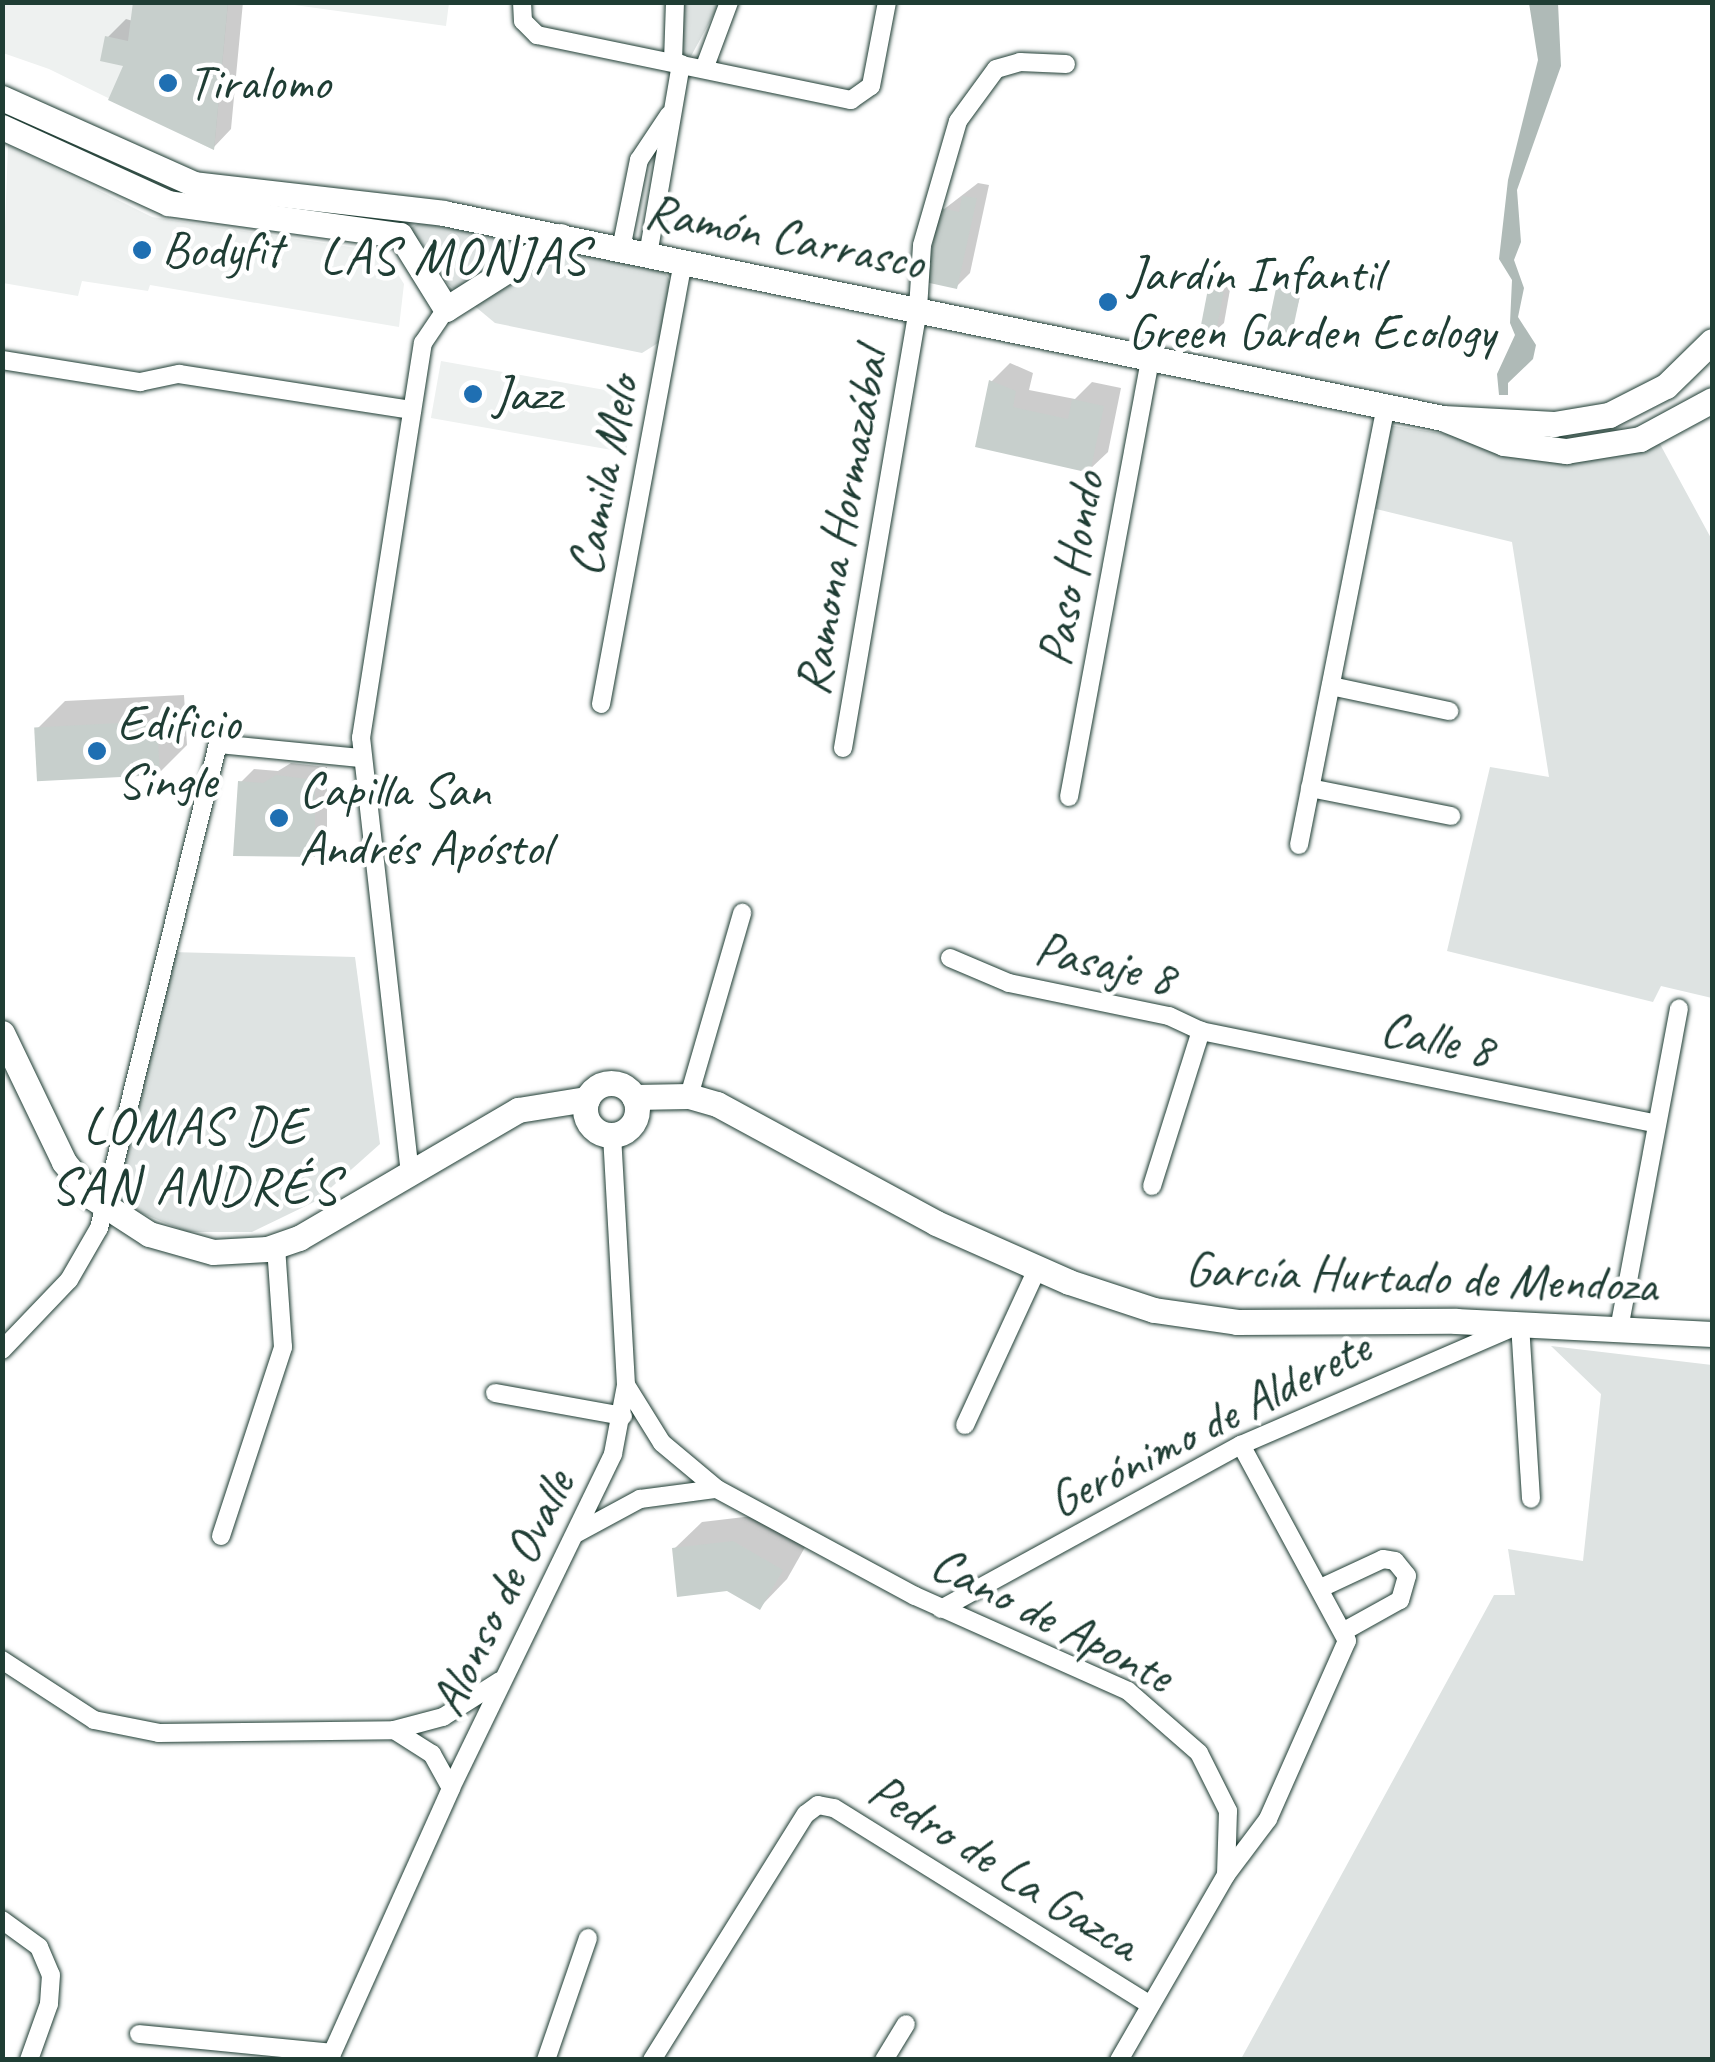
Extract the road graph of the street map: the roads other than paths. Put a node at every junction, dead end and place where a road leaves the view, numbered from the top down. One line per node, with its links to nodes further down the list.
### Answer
1 (522, 2): 5 (street)
2 (675, 2): 5 (street)
3 (729, 2): 7 (street)
4 (888, 2): 7 (street)
5 (677, 63): 7 (street); 9 (street)
6 (1066, 64): 17 (street, Ramona Hormazábal)
7 (704, 69)
8 (2, 98): 11 (main road, Ramón Carrasco)
9 (669, 116): 14 (street); 15 (street)
10 (3, 131): 12 (main road)
11 (417, 209): 12 (main road); 13 (main road, Ramón Carrasco)
12 (400, 234): 18 (main road)
13 (561, 236): 14 (main road, Ramón Carrasco); 18 (main road)
14 (621, 249): 15 (main road, Ramón Carrasco)
15 (648, 255): 16 (main road, Ramón Carrasco)
16 (683, 262): 17 (main road, Ramón Carrasco); 27 (street, Camila Melo)
17 (918, 309): 20 (main road, Ramón Carrasco); 29 (street, Ramona Hormazábal)
18 (446, 310): 24 (street)
19 (1712, 341): 25 (main road, Ramón Carrasco)
20 (1151, 355): 23 (main road, Ramón Carrasco); 32 (street, Paso Hondo)
21 (2, 360): 24 (street)
22 (1712, 400): 25 (main road, Ramón Carrasco)
23 (1386, 405): 25 (main road, Ramón Carrasco); 26 (street)
24 (412, 410): 30 (street)
25 (1442, 418)
26 (1331, 686): 28 (street); 31 (street)
27 (601, 704)
28 (1449, 710)
29 (844, 748)
30 (361, 758): 45 (street); 47 (street)
31 (1310, 788): 33 (street); 34 (street)
32 (1069, 797)
33 (1451, 816)
34 (1299, 845)
35 (742, 913): 40 (street)
36 (950, 958): 38 (street, Pasaje 8)
37 (1679, 1009): 43 (street)
38 (1201, 1031): 43 (street, Calle 8); 46 (street, Pasaje 8)
39 (2, 1033): 47 (main road)
40 (690, 1096): 41 (main road, García Hurtado de Mendoza); 49 (main road, García Hurtado de Mendoza)
41 (634, 1097): 42 (main road); 44 (main road)
42 (588, 1099): 44 (main road); 45 (main road)
43 (1657, 1124): 51 (street)
44 (612, 1135): 54 (street, Alonso de Ovalle)
45 (410, 1174): 48 (main road)
46 (1152, 1186)
47 (104, 1208): 48 (main road); 53 (street)
48 (276, 1247): 62 (street)
49 (1036, 1270): 50 (main road, García Hurtado de Mendoza); 57 (street)
50 (1520, 1324): 51 (main road, García Hurtado de Mendoza); 58 (street, Gerónimo de Alderete); 60 (street)
51 (1619, 1329): 52 (main road, García Hurtado de Mendoza)
52 (1712, 1334)
53 (2, 1350)
54 (626, 1384): 56 (street, Alonso de Ovalle); 59 (street, Cano de Aponte)
55 (494, 1394): 56 (street)
56 (623, 1416): 61 (street, Alonso de Ovalle)
57 (965, 1425)
58 (1241, 1445): 63 (street); 64 (street, Gerónimo de Alderete)
59 (717, 1488): 61 (street); 64 (street, Cano de Aponte)
60 (1531, 1499)
61 (576, 1534): 67 (street, Alonso de Ovalle)
62 (222, 1536)
63 (1322, 1588): 65 (street); 65 (street)
64 (941, 1609): 70 (street, Cano de Aponte)
65 (1346, 1630): 70 (street)
66 (2, 1660): 68 (street)
67 (502, 1680): 68 (street); 69 (street, Alonso de Ovalle)
68 (394, 1730): 69 (street)
69 (451, 1788): 76 (street, Alonso de Ovalle)
70 (1226, 1875): 73 (street, Cano de Aponte)
71 (2, 1920): 77 (street)
72 (588, 1938): 78 (street)
73 (1150, 2005): 79 (street, Pedro de La Gazca); 81 (street, Cano de Aponte)
74 (906, 2024): 80 (street)
75 (139, 2034): 76 (street)
76 (331, 2056)
77 (29, 2060)
78 (546, 2060)
79 (652, 2060)
80 (884, 2060)
81 (1119, 2060)

